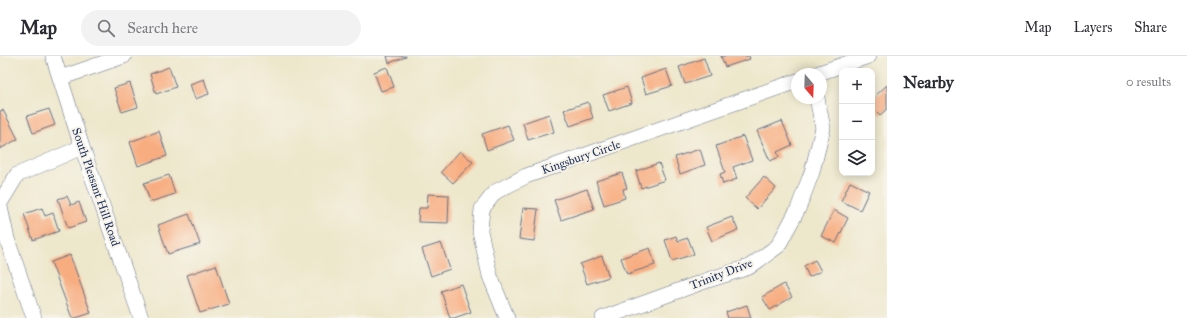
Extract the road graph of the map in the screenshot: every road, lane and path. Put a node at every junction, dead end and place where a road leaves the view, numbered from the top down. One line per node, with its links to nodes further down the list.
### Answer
1 (53, 56): 5 (street, South Pleasant Hill Road)
2 (124, 56): 5 (street)
3 (870, 56): 4 (street)
4 (827, 70)
5 (60, 78): 8 (street, South Pleasant Hill Road)
6 (791, 83): 13 (street, Kingsbury Circle)
7 (818, 104): 14 (street, Trinity Drive)
8 (82, 147): 9 (street); 12 (street, South Pleasant Hill Road)
9 (0, 203)
10 (0, 207): 11 (street)
11 (34, 318)
12 (141, 318)
13 (507, 318)
14 (604, 318)

